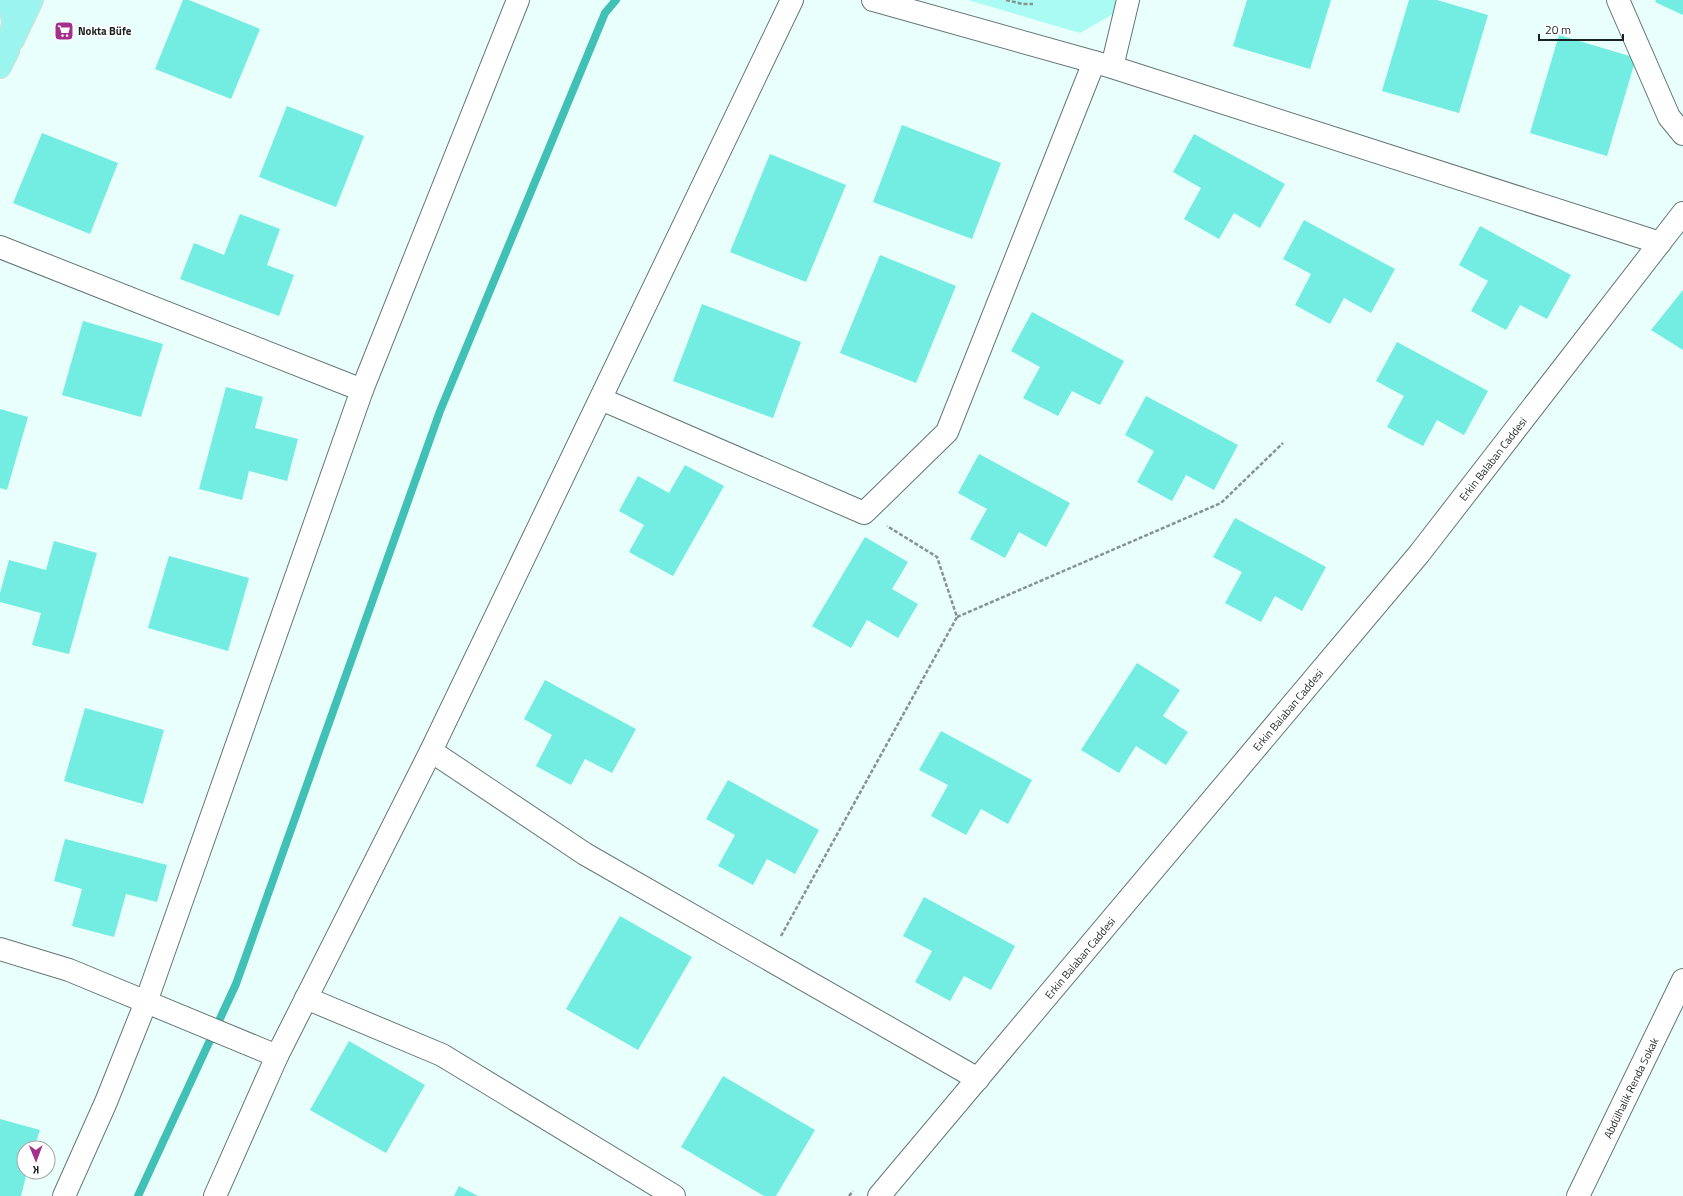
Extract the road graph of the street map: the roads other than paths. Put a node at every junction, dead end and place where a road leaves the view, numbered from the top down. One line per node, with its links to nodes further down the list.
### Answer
1 (8, 0): 8 (main road)
2 (32, 0): 8 (main road)
3 (518, 0): 14 (street)
4 (792, 0): 15 (street)
5 (873, 0): 9 (street)
6 (1128, 0): 9 (street)
7 (1618, 0): 10 (street)
8 (4, 59)
9 (1103, 65): 12 (street); 15 (street)
10 (1683, 134)
11 (1683, 213): 12 (street, Erkin Balaban Caddesi)
12 (1660, 243): 22 (street, Erkin Balaban Caddesi)
13 (0, 247): 14 (street)
14 (362, 390): 20 (street)
15 (601, 399): 16 (street)
16 (431, 751): 19 (street); 22 (street)
17 (0, 949): 20 (street)
18 (1683, 980): 27 (street, Abdülhalik Renda Sokak)
19 (306, 998): 21 (street); 25 (street)
20 (146, 1002): 21 (street); 23 (street)
21 (277, 1056): 24 (street)
22 (978, 1079): 26 (street, Erkin Balaban Caddesi)
23 (64, 1196)
24 (215, 1196)
25 (674, 1196)
26 (879, 1196)
27 (1578, 1196)

